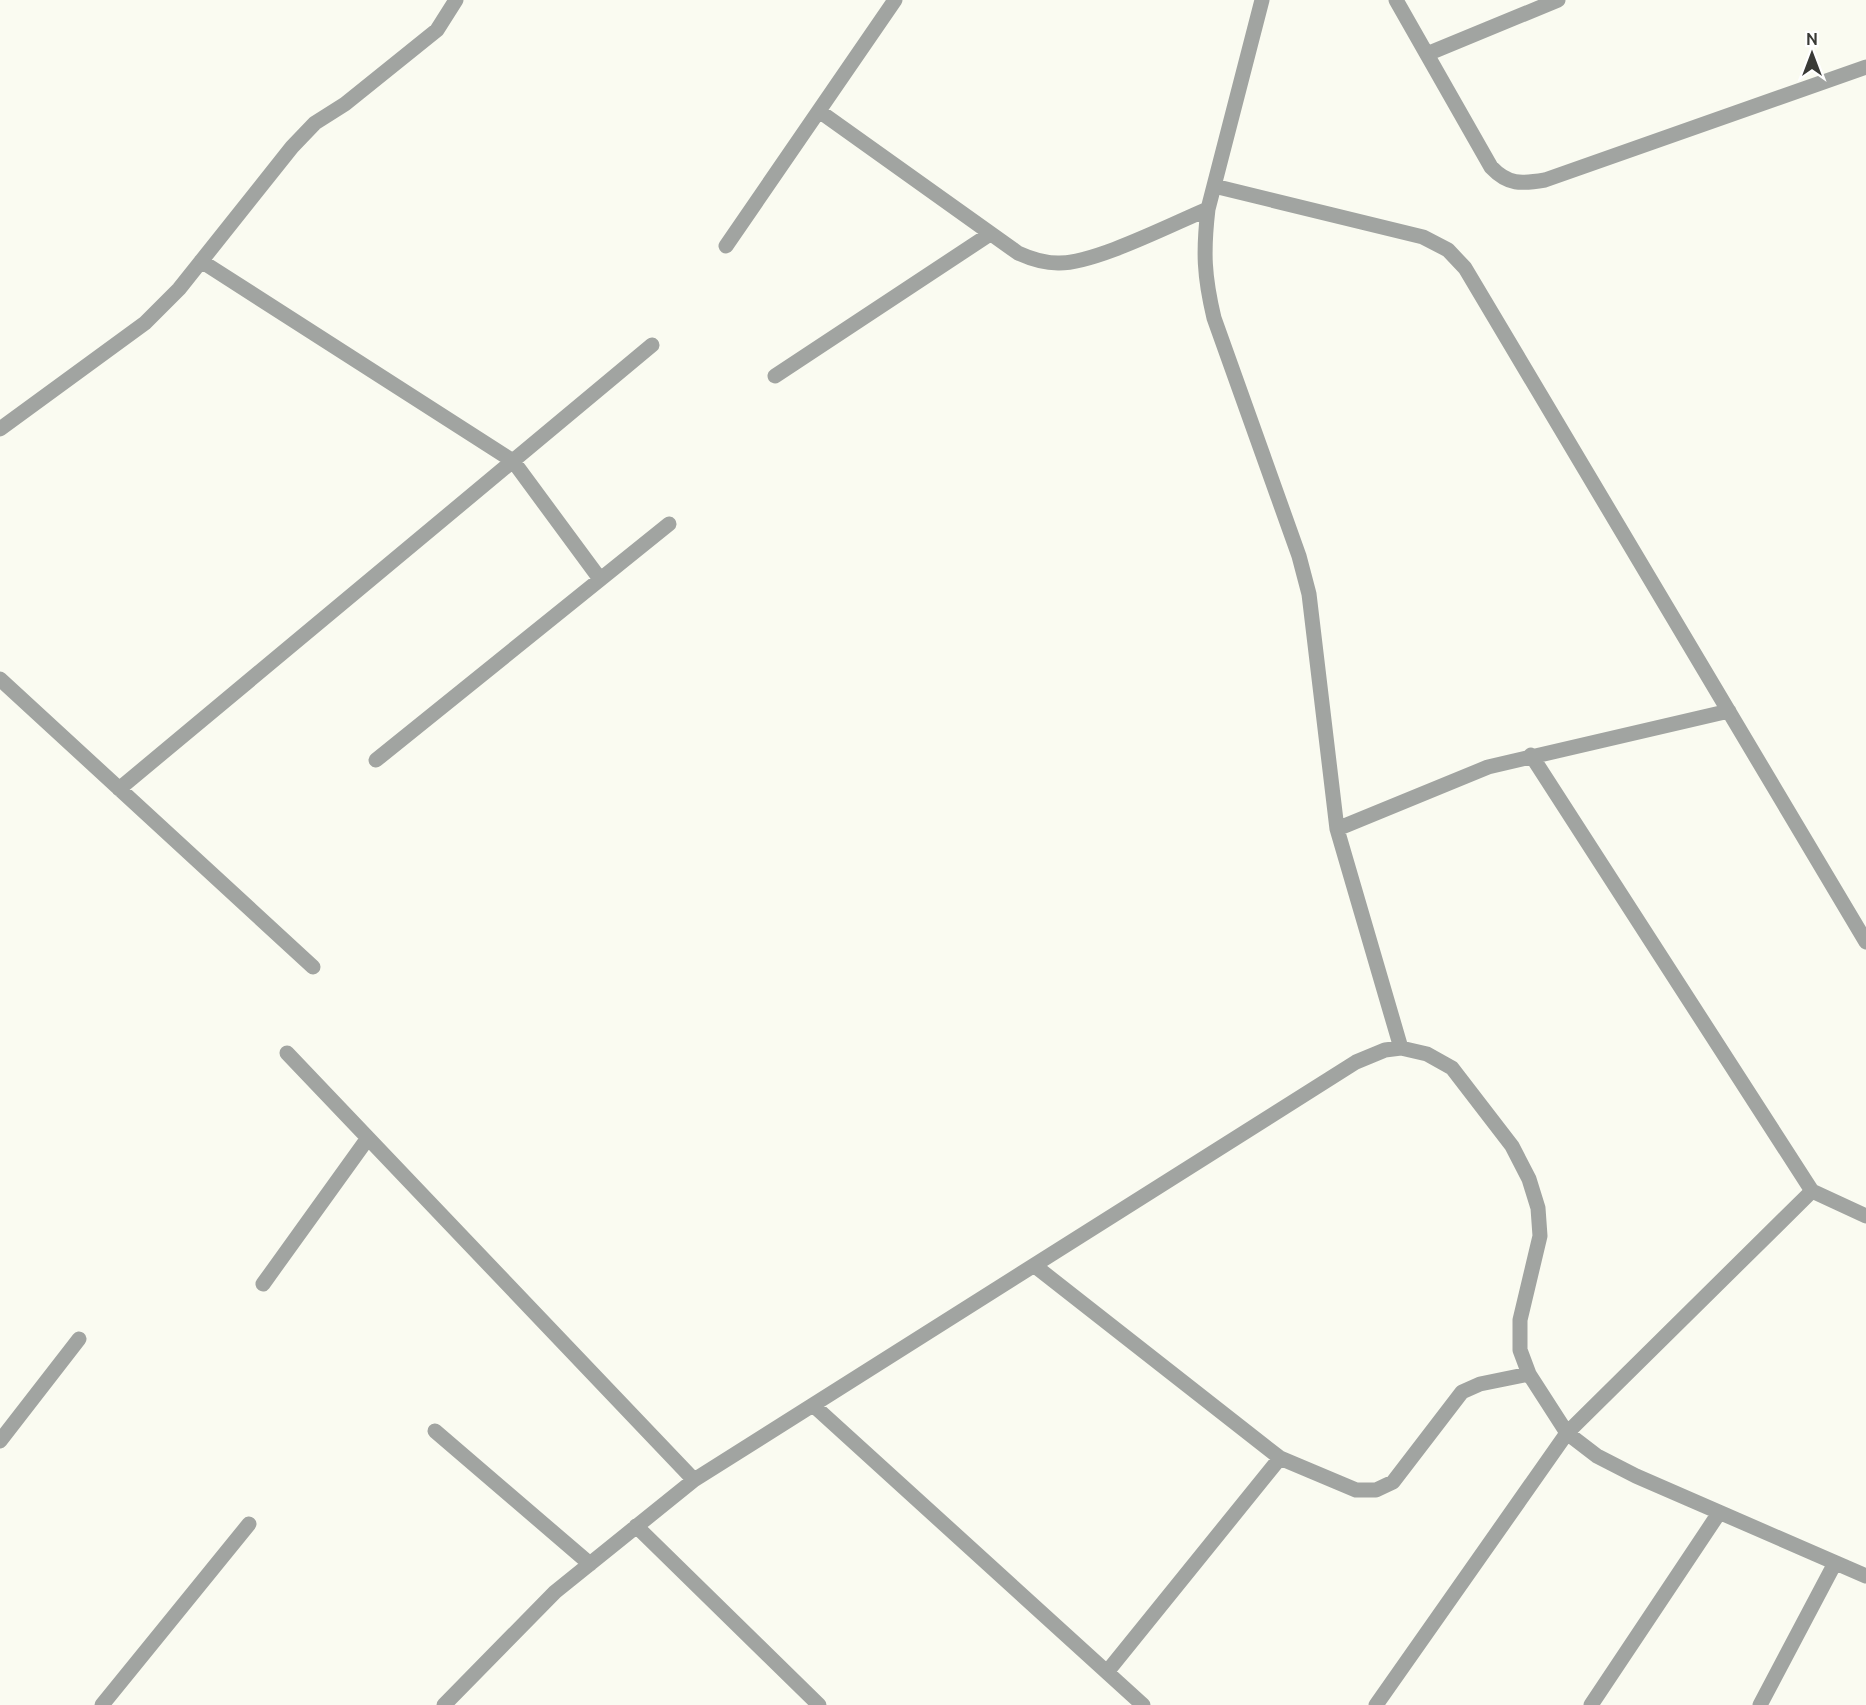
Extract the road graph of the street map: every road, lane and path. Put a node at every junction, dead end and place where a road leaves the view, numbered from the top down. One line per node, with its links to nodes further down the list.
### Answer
1 (456, 0): 13 (street)
2 (895, 0): 8 (street)
3 (1262, 0): 9 (street)
4 (1396, 0): 6 (street)
5 (1558, 0): 6 (street)
6 (1427, 54): 7 (street)
7 (1866, 67)
8 (819, 111): 11 (street); 12 (street)
9 (1214, 186): 10 (street); 21 (street)
10 (1208, 209): 11 (street); 25 (street)
11 (990, 234): 15 (street)
12 (726, 246)
13 (201, 261): 16 (street); 17 (street)
14 (652, 345): 17 (street)
15 (775, 376)
16 (0, 429)
17 (513, 461): 19 (street); 24 (street)
18 (669, 524): 19 (street)
19 (600, 579): 23 (street)
20 (0, 679): 24 (street)
21 (1728, 711): 22 (street); 26 (street)
22 (1531, 755): 25 (street); 31 (street)
23 (376, 760)
24 (119, 789): 27 (street)
25 (1337, 829): 28 (street)
26 (1866, 942)
27 (313, 966)
28 (1401, 1048): 33 (street); 36 (street)
29 (287, 1053): 30 (street)
30 (368, 1138): 34 (street); 42 (street)
31 (1812, 1191): 32 (street); 39 (street)
32 (1866, 1216)
33 (1035, 1266): 37 (street); 41 (street)
34 (262, 1284)
35 (79, 1339): 40 (street)
36 (1529, 1374): 39 (street); 41 (street)
37 (813, 1405): 42 (street); 49 (street)
38 (435, 1431): 47 (street)
39 (1567, 1433): 43 (street); 54 (street)
40 (0, 1441)
41 (1280, 1458): 49 (street)
42 (694, 1480): 45 (street)
43 (1719, 1513): 46 (street); 55 (street)
44 (249, 1524): 50 (street)
45 (636, 1526): 47 (street); 52 (street)
46 (1835, 1563): 48 (street); 56 (street)
47 (590, 1564): 51 (street)
48 (1866, 1576)
49 (1107, 1672): 53 (street)
50 (102, 1705)
51 (444, 1705)
52 (819, 1705)
53 (1143, 1705)
54 (1376, 1705)
55 (1591, 1705)
56 (1760, 1705)

